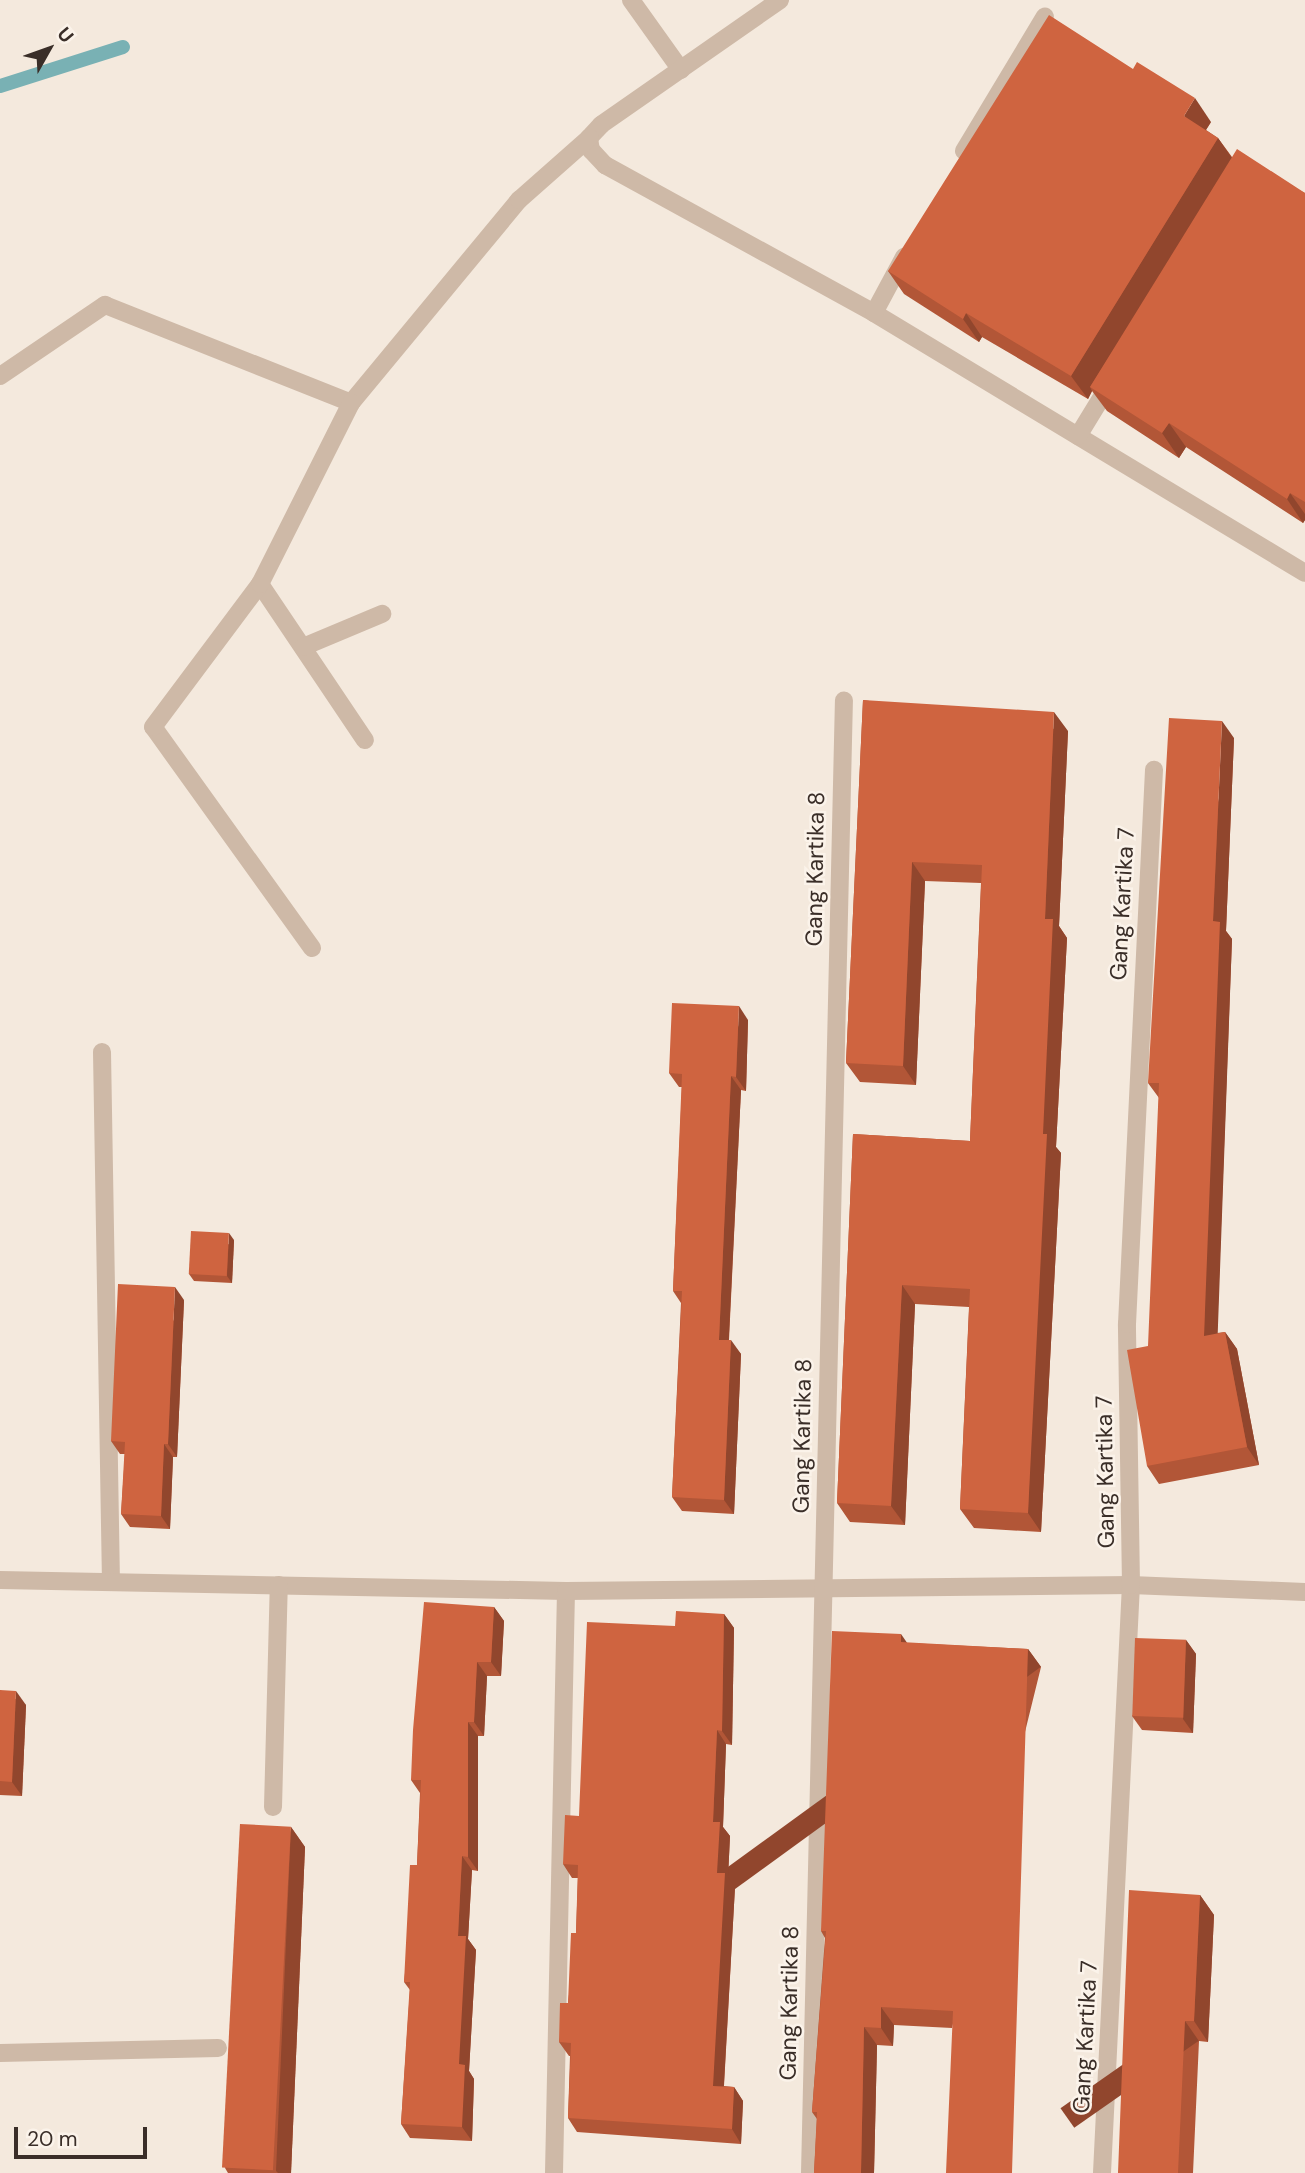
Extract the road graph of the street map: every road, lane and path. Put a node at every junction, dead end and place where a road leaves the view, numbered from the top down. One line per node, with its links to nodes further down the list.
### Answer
1 (631, 0): 4 (street)
2 (780, 0): 4 (street)
3 (1045, 16): 6 (street)
4 (681, 70): 5 (street)
5 (589, 138): 8 (street); 11 (street)
6 (955, 165)
7 (911, 245): 8 (street)
8 (874, 313): 12 (street)
9 (1121, 367): 12 (street)
10 (0, 376): 11 (street)
11 (351, 403): 14 (street)
12 (1078, 436): 13 (street)
13 (1304, 569)
14 (260, 584): 16 (street); 20 (street)
15 (382, 614): 16 (street)
16 (303, 647): 18 (street)
17 (844, 700): 26 (street, Gang Kartika 8)
18 (365, 740)
19 (1153, 770): 24 (street, Gang Kartika 7)
20 (312, 948)
21 (102, 1052): 23 (street)
22 (0, 1580): 23 (street)
23 (111, 1582): 25 (street)
24 (1131, 1585): 26 (street); 28 (street); 34 (street, Gang Kartika 7)
25 (279, 1586): 27 (street); 29 (street)
26 (822, 1586): 27 (street); 33 (street, Gang Kartika 8)
27 (566, 1591): 32 (street)
28 (1305, 1592)
29 (273, 1807)
30 (218, 2048): 31 (street)
31 (0, 2053)
32 (554, 2173)
33 (810, 2173)
34 (1102, 2173)

